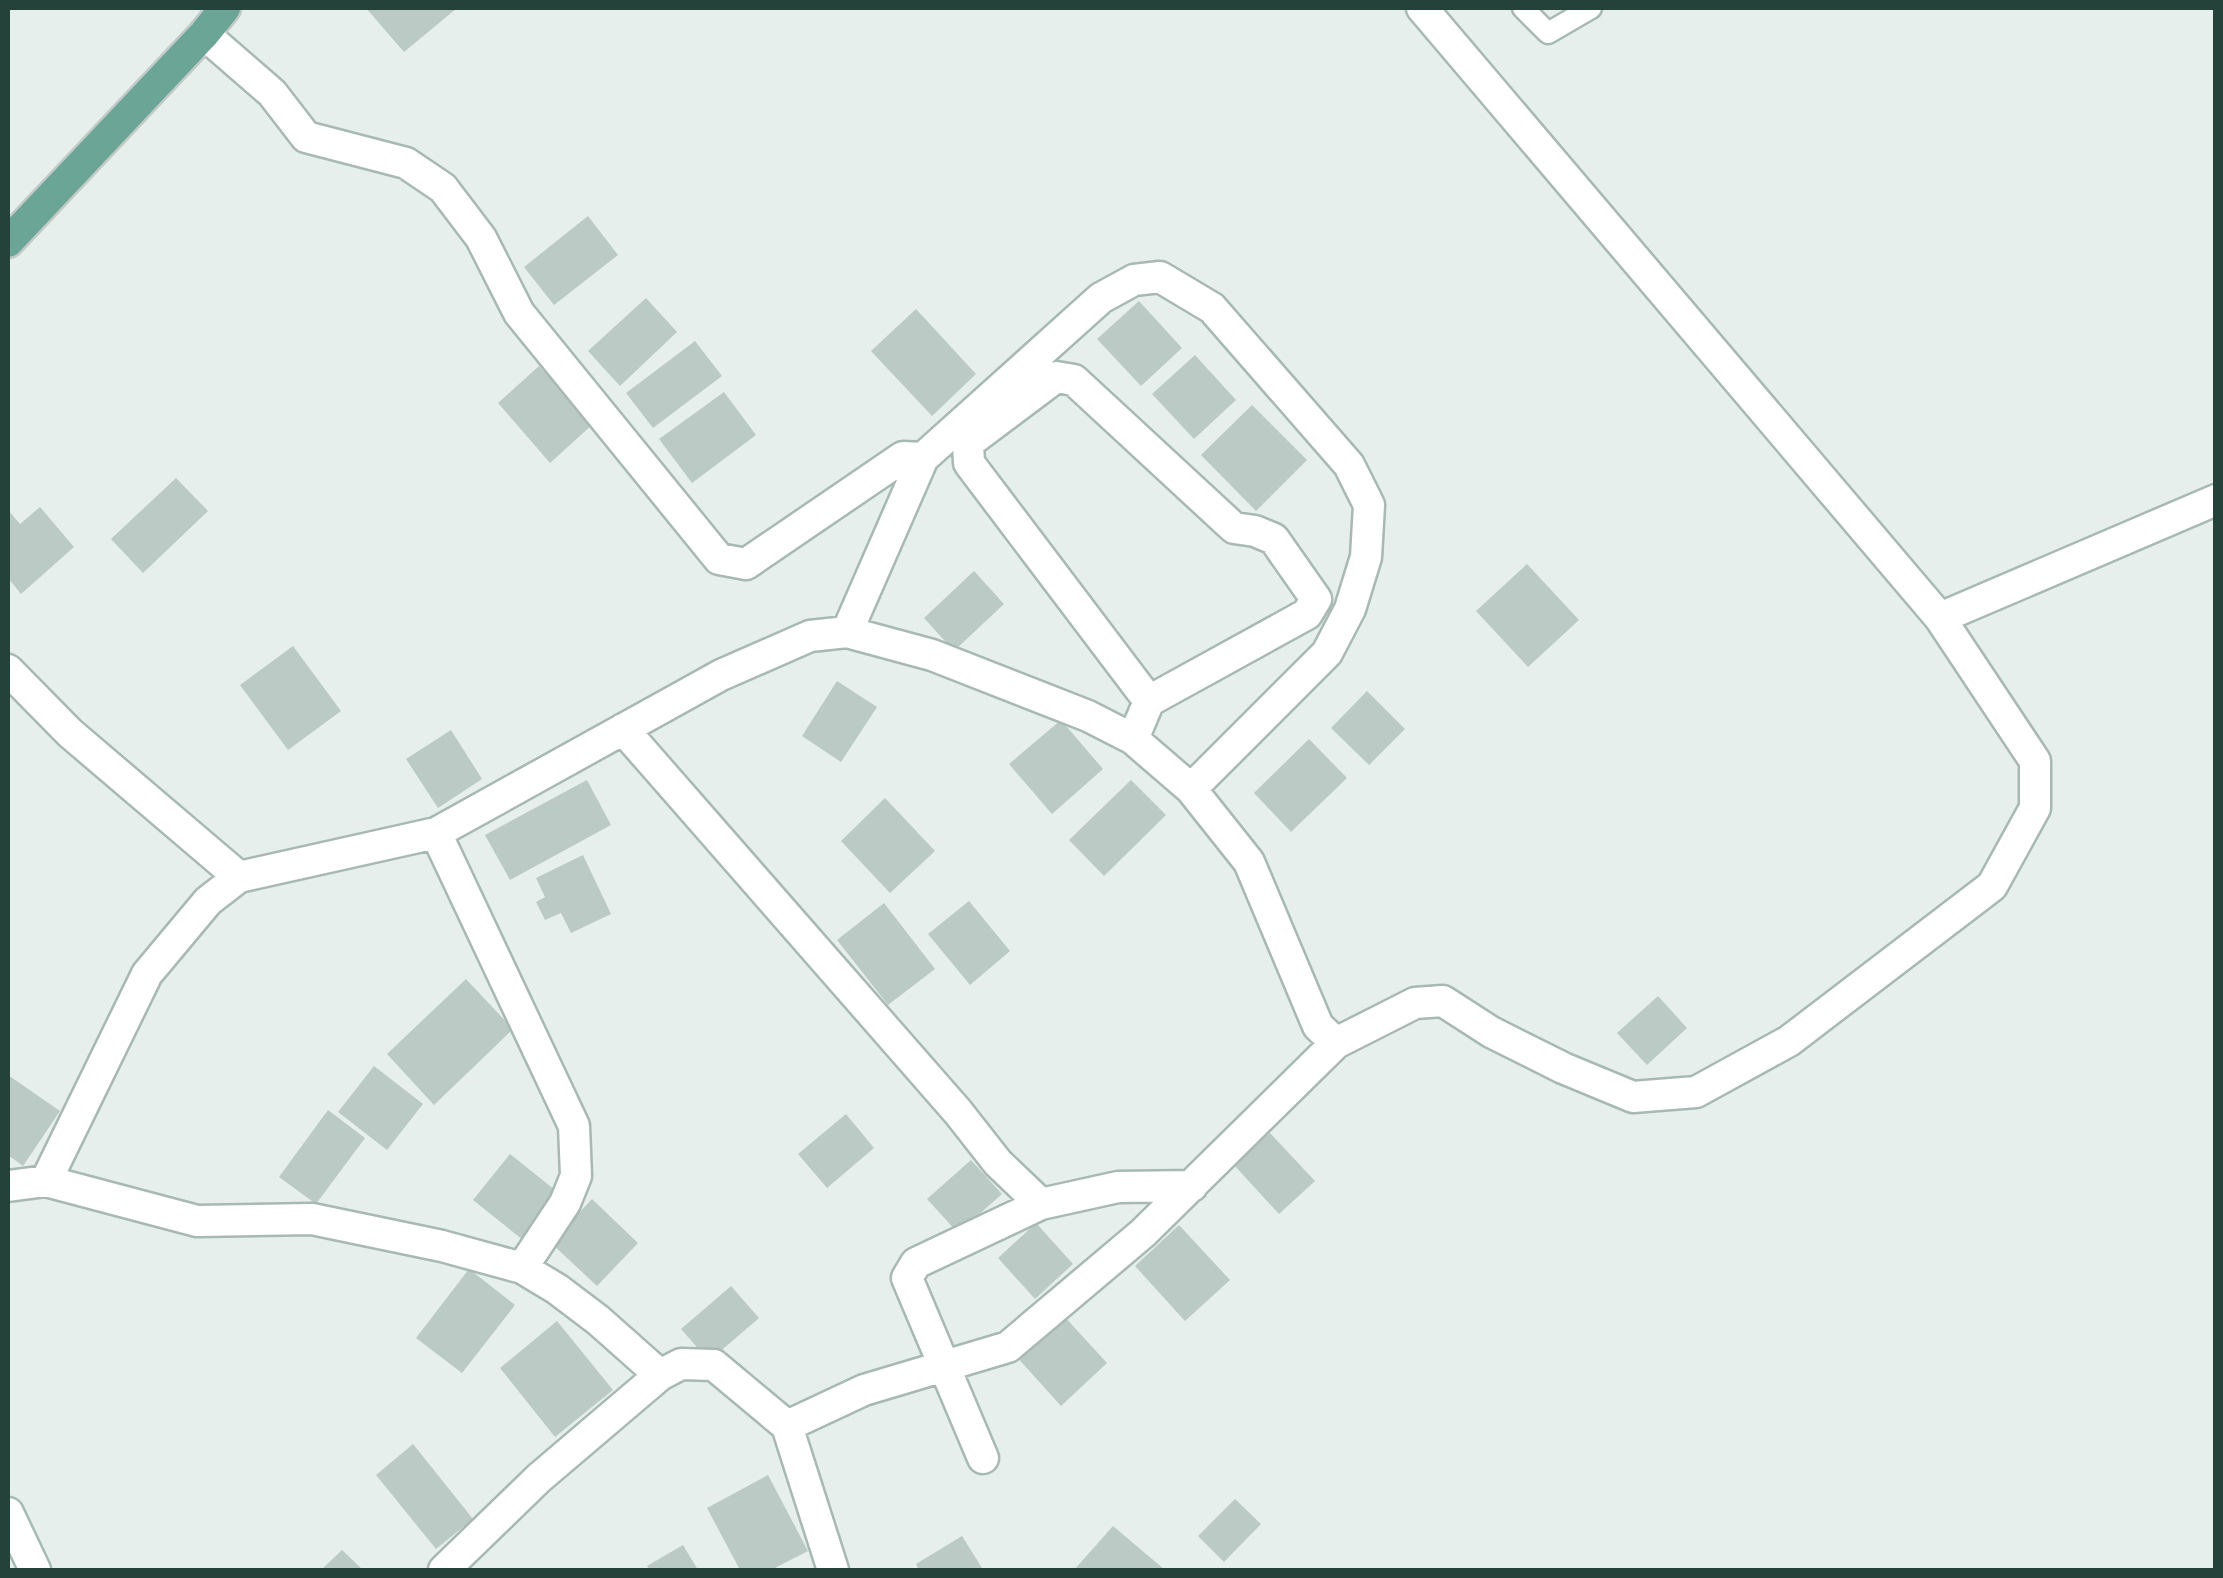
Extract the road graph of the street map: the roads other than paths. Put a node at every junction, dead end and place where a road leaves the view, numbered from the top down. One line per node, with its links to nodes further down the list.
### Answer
1 (225, 8): 5 (main road)
2 (1422, 8): 9 (street)
3 (1523, 8): 4 (lane)
4 (1591, 8)
5 (204, 34): 6 (main road); 7 (street)
6 (8, 242)
7 (922, 458): 10 (street); 15 (street)
8 (2216, 500): 9 (street)
9 (1940, 618): 18 (street)
10 (847, 632): 13 (street); 14 (street)
11 (8, 670): 17 (street)
12 (1149, 701): 12 (street); 14 (street)
13 (623, 729): 16 (street); 22 (street)
14 (1133, 739): 15 (street)
15 (1191, 789): 18 (street)
16 (436, 833): 17 (street); 23 (street)
17 (239, 877): 19 (street)
18 (1336, 1043): 21 (street)
19 (46, 1181): 20 (street); 23 (street)
20 (8, 1186)
21 (1192, 1186): 22 (street); 24 (street)
22 (1041, 1204): 24 (street)
23 (522, 1268): 25 (street)
24 (942, 1368): 26 (street); 27 (street)
25 (660, 1375): 26 (street); 30 (street)
26 (787, 1426): 31 (street)
27 (983, 1458)
28 (8, 1513): 29 (street)
29 (35, 1570)
30 (444, 1570)
31 (833, 1570)

